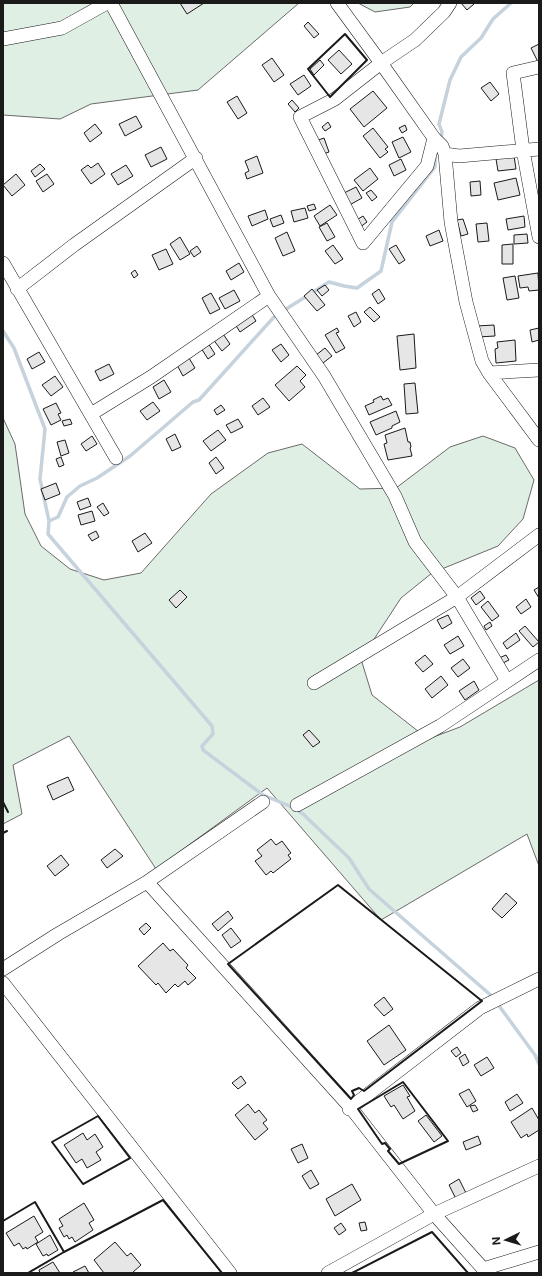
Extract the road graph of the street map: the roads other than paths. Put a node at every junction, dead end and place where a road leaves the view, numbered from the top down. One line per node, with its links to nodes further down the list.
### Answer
1 (107, 3): 5 (street)
2 (111, 3): 11 (street)
3 (337, 3): 6 (street)
4 (450, 3): 6 (street)
5 (3, 39)
6 (381, 62): 8 (street); 8 (street)
7 (539, 67): 10 (street)
8 (439, 145): 10 (street); 17 (street)
9 (539, 149): 10 (street)
10 (523, 150): 12 (street)
11 (196, 158): 14 (street); 15 (street)
12 (539, 236)
13 (3, 263): 14 (street)
14 (17, 289): 18 (street)
15 (269, 296): 18 (street); 22 (street)
16 (539, 370): 17 (street)
17 (489, 373): 19 (street)
18 (91, 414): 20 (street)
19 (539, 440)
20 (116, 458)
21 (539, 535): 22 (street)
22 (456, 597): 24 (street); 25 (street)
23 (539, 660): 24 (street)
24 (508, 681): 27 (street)
25 (314, 683)
26 (263, 802): 28 (street)
27 (297, 805)
28 (147, 882): 29 (street); 32 (street)
29 (3, 969)
30 (539, 979): 32 (street)
31 (3, 983): 37 (street)
32 (350, 1108): 34 (street)
33 (539, 1166): 34 (street)
34 (434, 1214): 36 (street); 38 (street)
35 (539, 1252): 36 (street)
36 (485, 1271)
37 (230, 1273)
38 (328, 1273)

